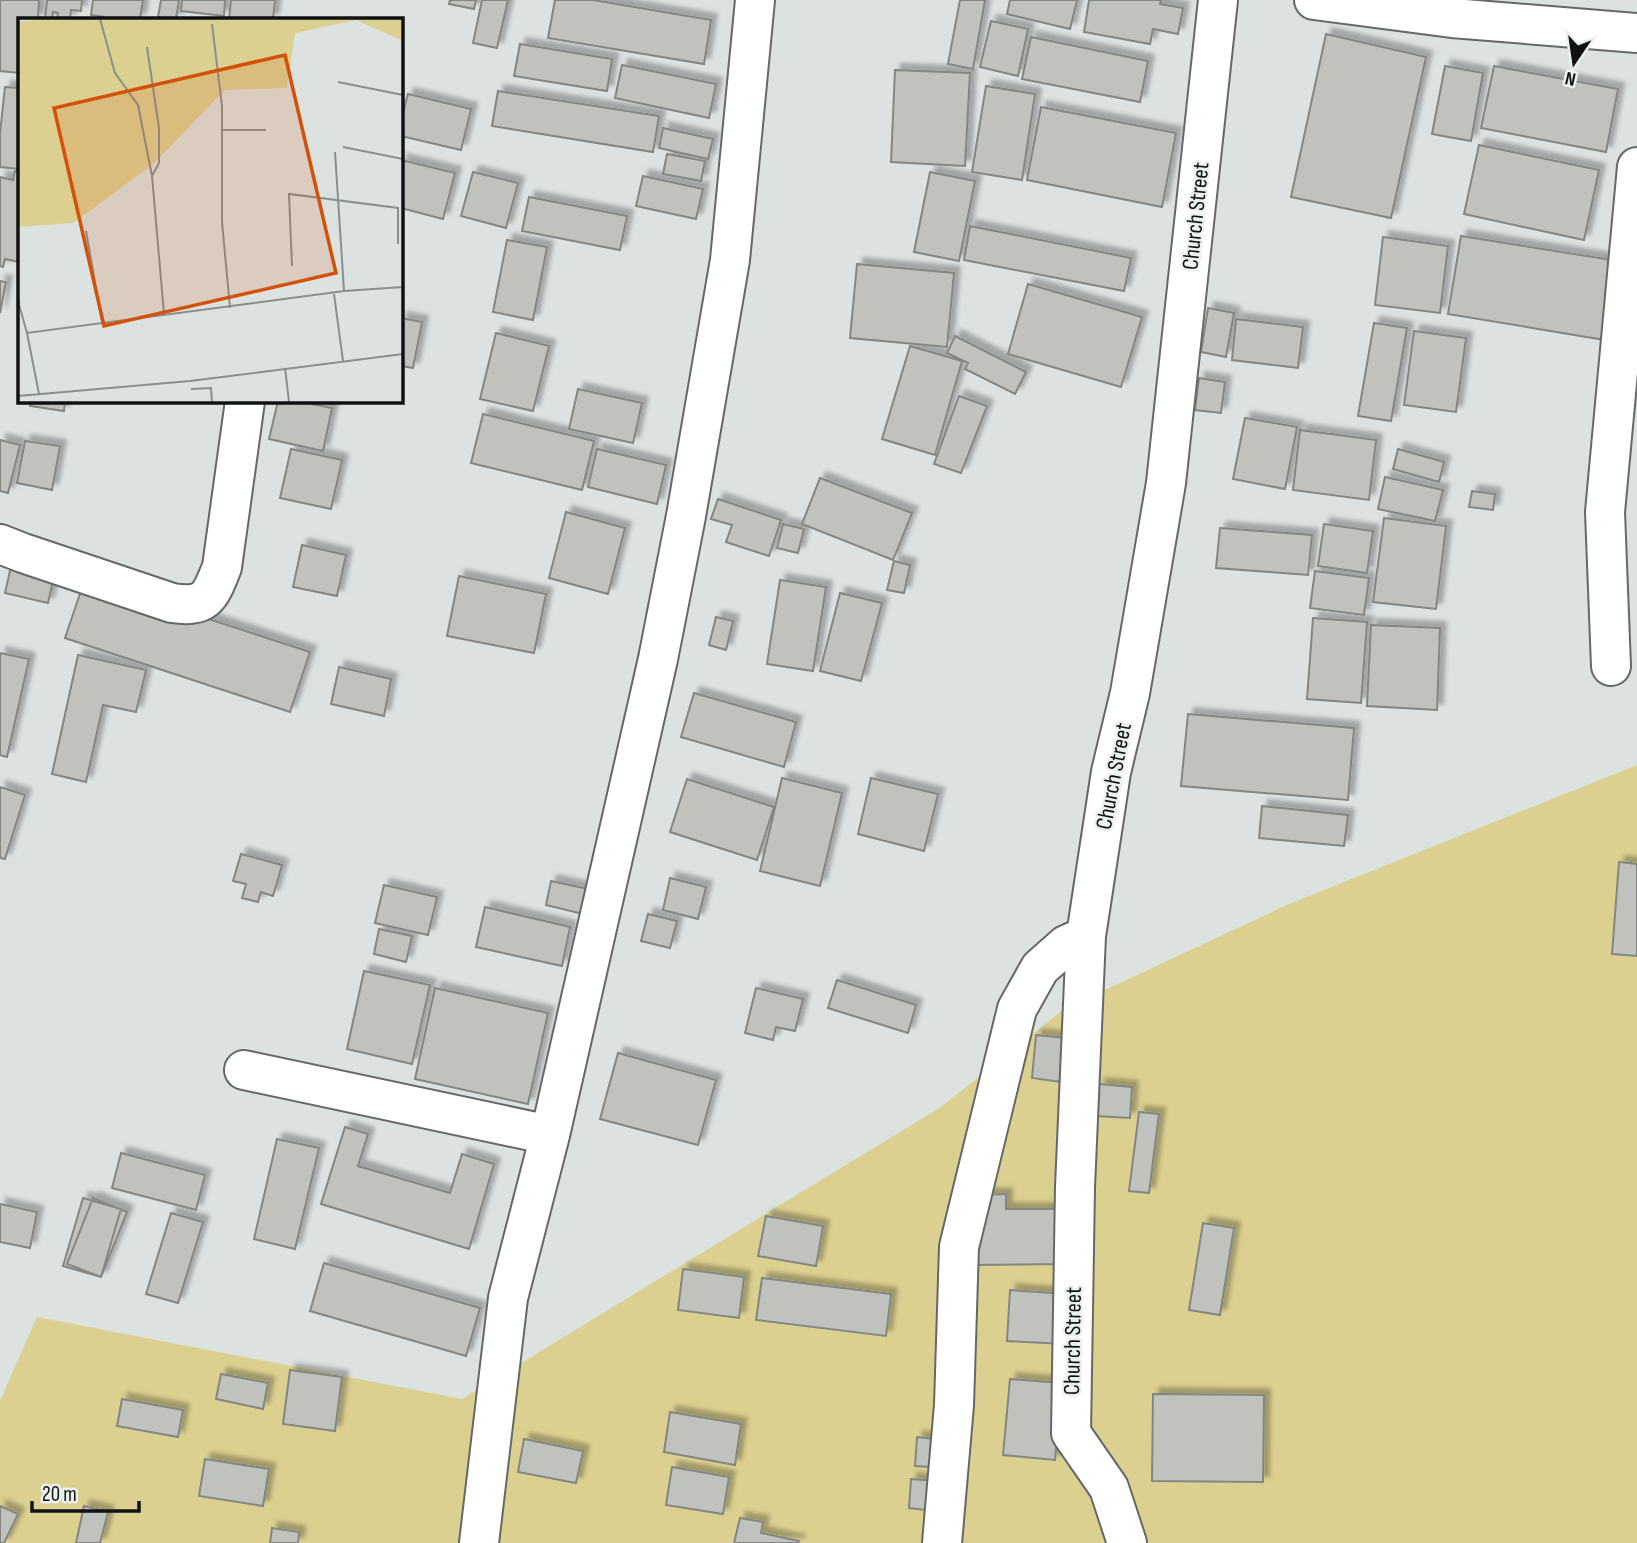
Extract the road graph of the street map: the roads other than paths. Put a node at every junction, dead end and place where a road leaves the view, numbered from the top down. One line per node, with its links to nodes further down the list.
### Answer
1 (755, 0): 11 (street)
2 (1218, 0): 9 (street, Church Street)
3 (1314, 0): 4 (street)
4 (1637, 33)
5 (1637, 167): 8 (street)
6 (245, 402): 7 (street)
7 (0, 544)
8 (1611, 666)
9 (1086, 936): 13 (street); 14 (street, Church Street)
10 (244, 1070): 11 (street)
11 (550, 1135): 12 (street)
12 (480, 1543)
13 (942, 1543)
14 (1127, 1543)

